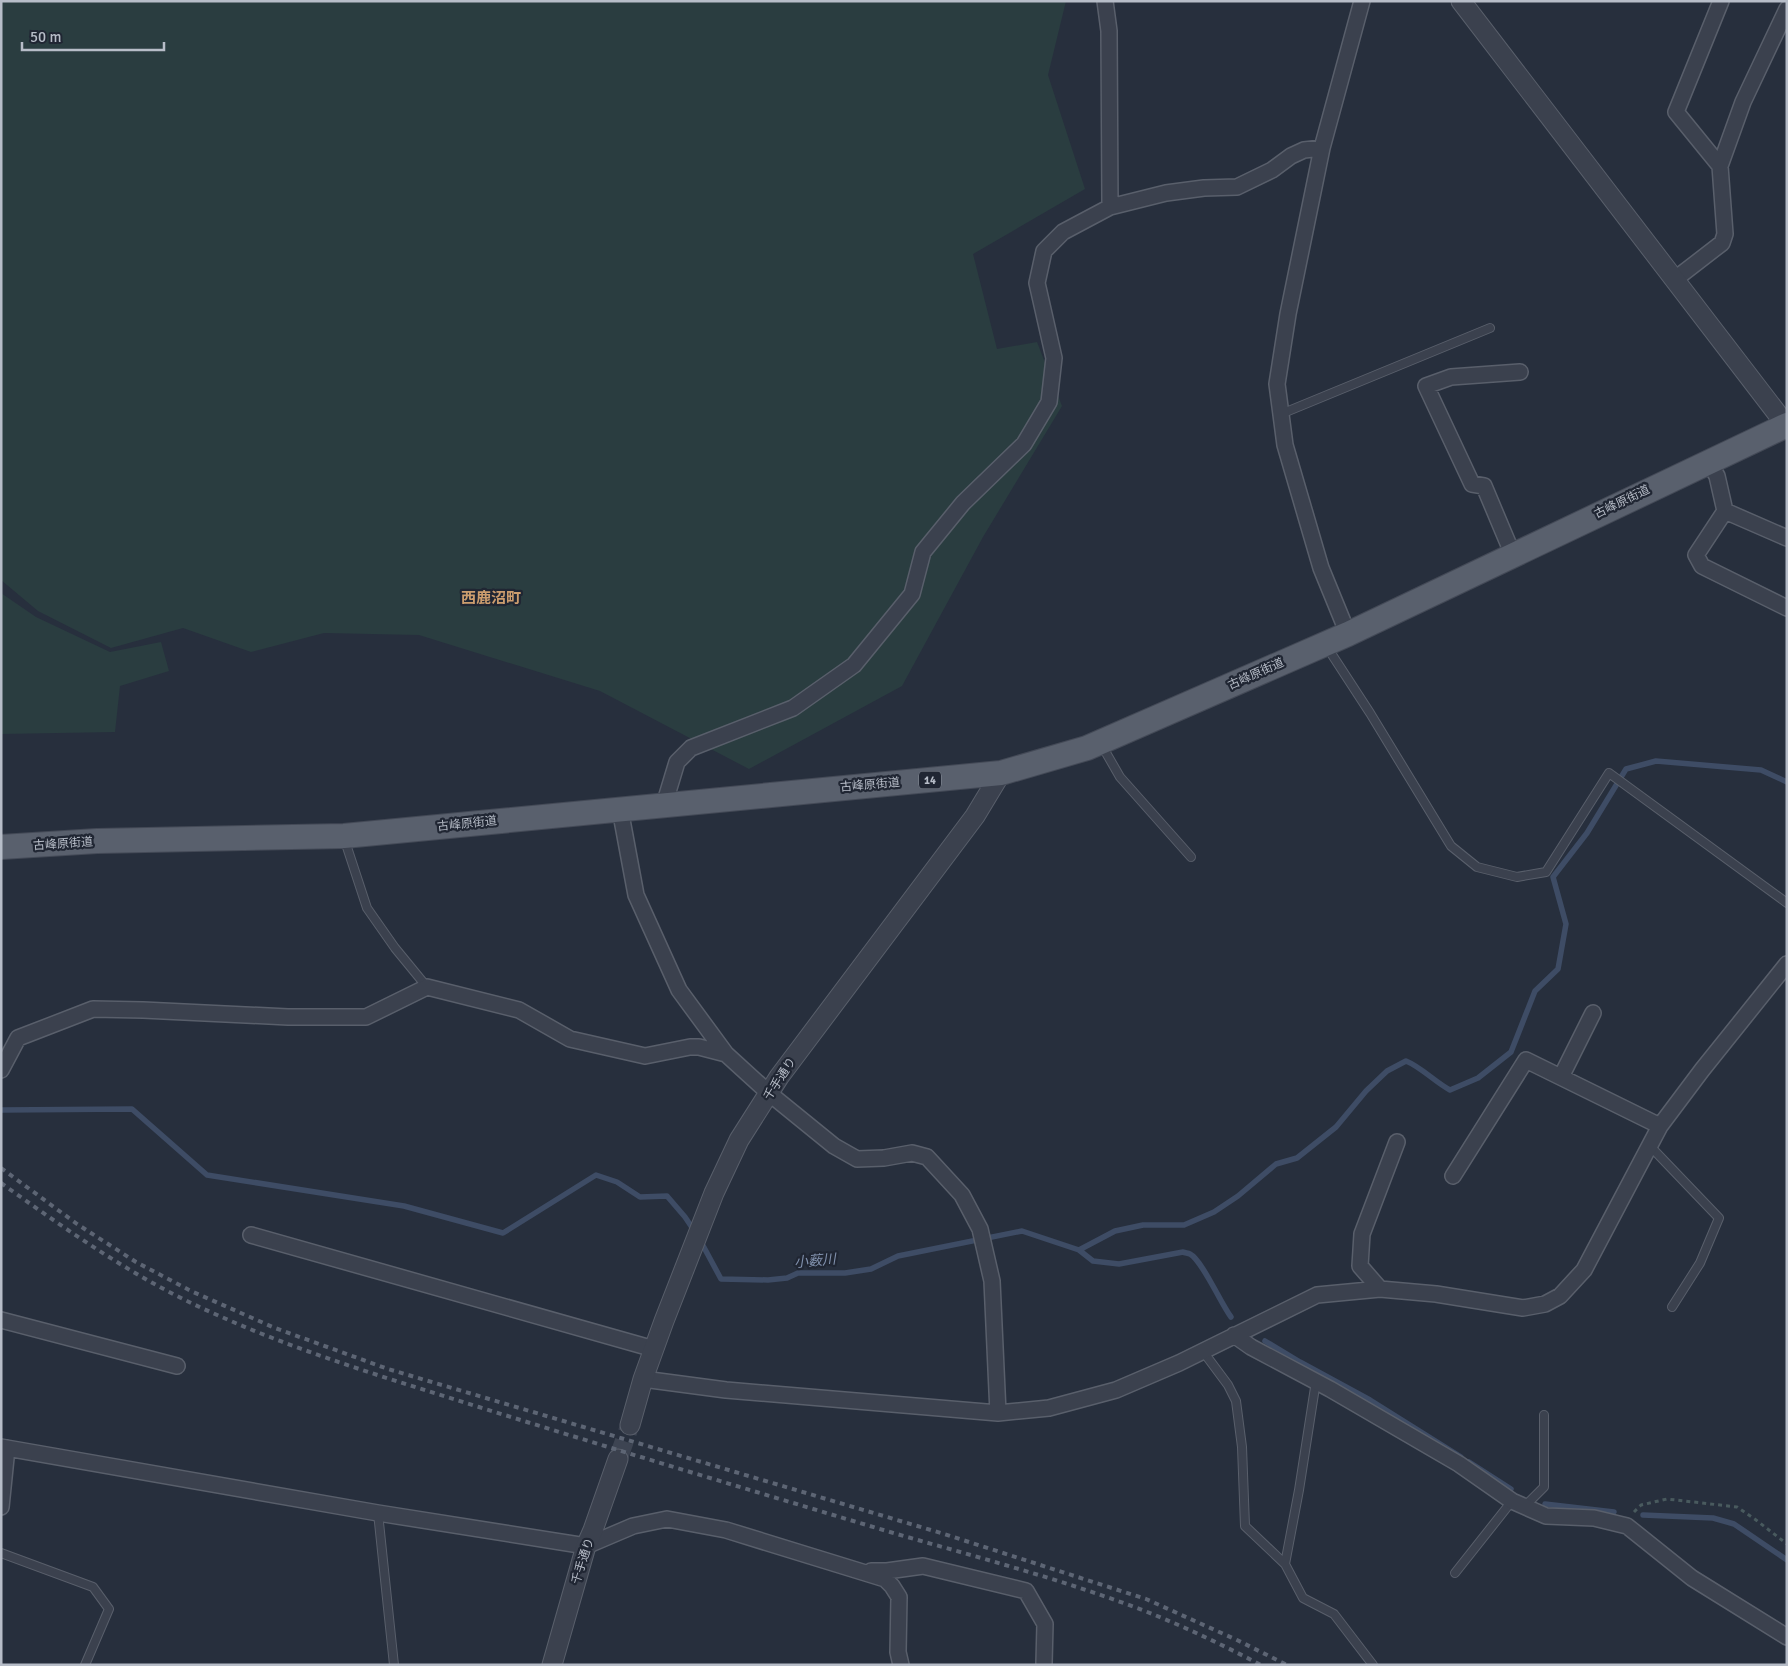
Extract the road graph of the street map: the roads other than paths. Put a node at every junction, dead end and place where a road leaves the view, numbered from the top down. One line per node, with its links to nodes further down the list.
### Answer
1 (1105, 1): 8 (street)
2 (1362, 1): 6 (street)
3 (1461, 1): 9 (street)
4 (1721, 1): 7 (street)
5 (1787, 9): 7 (street)
6 (1322, 148): 8 (street); 12 (street)
7 (1720, 166): 9 (street)
8 (1110, 207): 23 (street)
9 (1674, 280): 13 (street)
10 (1490, 328): 12 (lane)
11 (1520, 372): 17 (street)
12 (1281, 414): 19 (street)
13 (1786, 425): 14 (main road, 古峰原街道 / 14)
14 (1708, 461): 15 (street); 17 (main road, 古峰原街道 / 14)
15 (1725, 512): 16 (street); 18 (street)
16 (1787, 538)
17 (1513, 555): 19 (main road, 古峰原街道 / 14)
18 (1787, 608)
19 (1348, 634): 20 (main road, 古峰原街道 / 14)
20 (1325, 644): 21 (main road, 古峰原街道 / 14); 28 (lane)
21 (1100, 742): 22 (main road, 古峰原街道 / 14); 27 (lane)
22 (1001, 773): 23 (main road, 古峰原街道 / 14); 35 (street, 千手通り)
23 (664, 805): 24 (main road, 古峰原街道 / 14)
24 (620, 809): 25 (main road, 古峰原街道 / 14); 32 (street)
25 (344, 836): 26 (main road, 古峰原街道 / 14); 30 (lane)
26 (1, 848)
27 (1191, 858)
28 (1787, 903)
29 (1787, 964): 36 (street)
30 (427, 987): 32 (street); 33 (street)
31 (1593, 1013): 34 (street)
32 (726, 1054): 35 (street)
33 (1, 1070)
34 (1561, 1077): 36 (street); 39 (street)
35 (770, 1094): 45 (street, 千手通り); 50 (street)
36 (1660, 1126): 38 (street)
37 (1397, 1142): 41 (street)
38 (1650, 1146): 41 (street); 42 (lane)
39 (1453, 1176)
40 (251, 1235): 45 (street)
41 (1380, 1289): 44 (street)
42 (1672, 1307)
43 (1, 1320): 47 (street)
44 (1234, 1335): 46 (street); 49 (street)
45 (654, 1350): 48 (street, 千手通り)
46 (1202, 1350): 50 (street); 60 (lane)
47 (177, 1366)
48 (643, 1380): 50 (street); 52 (street, 千手通り)
49 (1316, 1381): 55 (street); 60 (lane)
50 (998, 1413)
51 (1544, 1415): 55 (lane)
52 (630, 1425)
53 (4, 1447): 56 (street); 57 (street)
54 (618, 1459): 58 (street, 千手通り)
55 (1518, 1504): 62 (lane); 63 (street)
56 (1, 1507)
57 (378, 1513): 58 (street); 66 (lane)
58 (586, 1546): 61 (street); 67 (street, 千手通り)
59 (1, 1553): 65 (lane)
60 (1285, 1564): 69 (lane)
61 (862, 1571): 64 (street); 68 (street)
62 (1455, 1573)
63 (1787, 1637)
64 (1044, 1662)
65 (85, 1665)
66 (394, 1665)
67 (552, 1665)
68 (901, 1665)
69 (1373, 1665)

